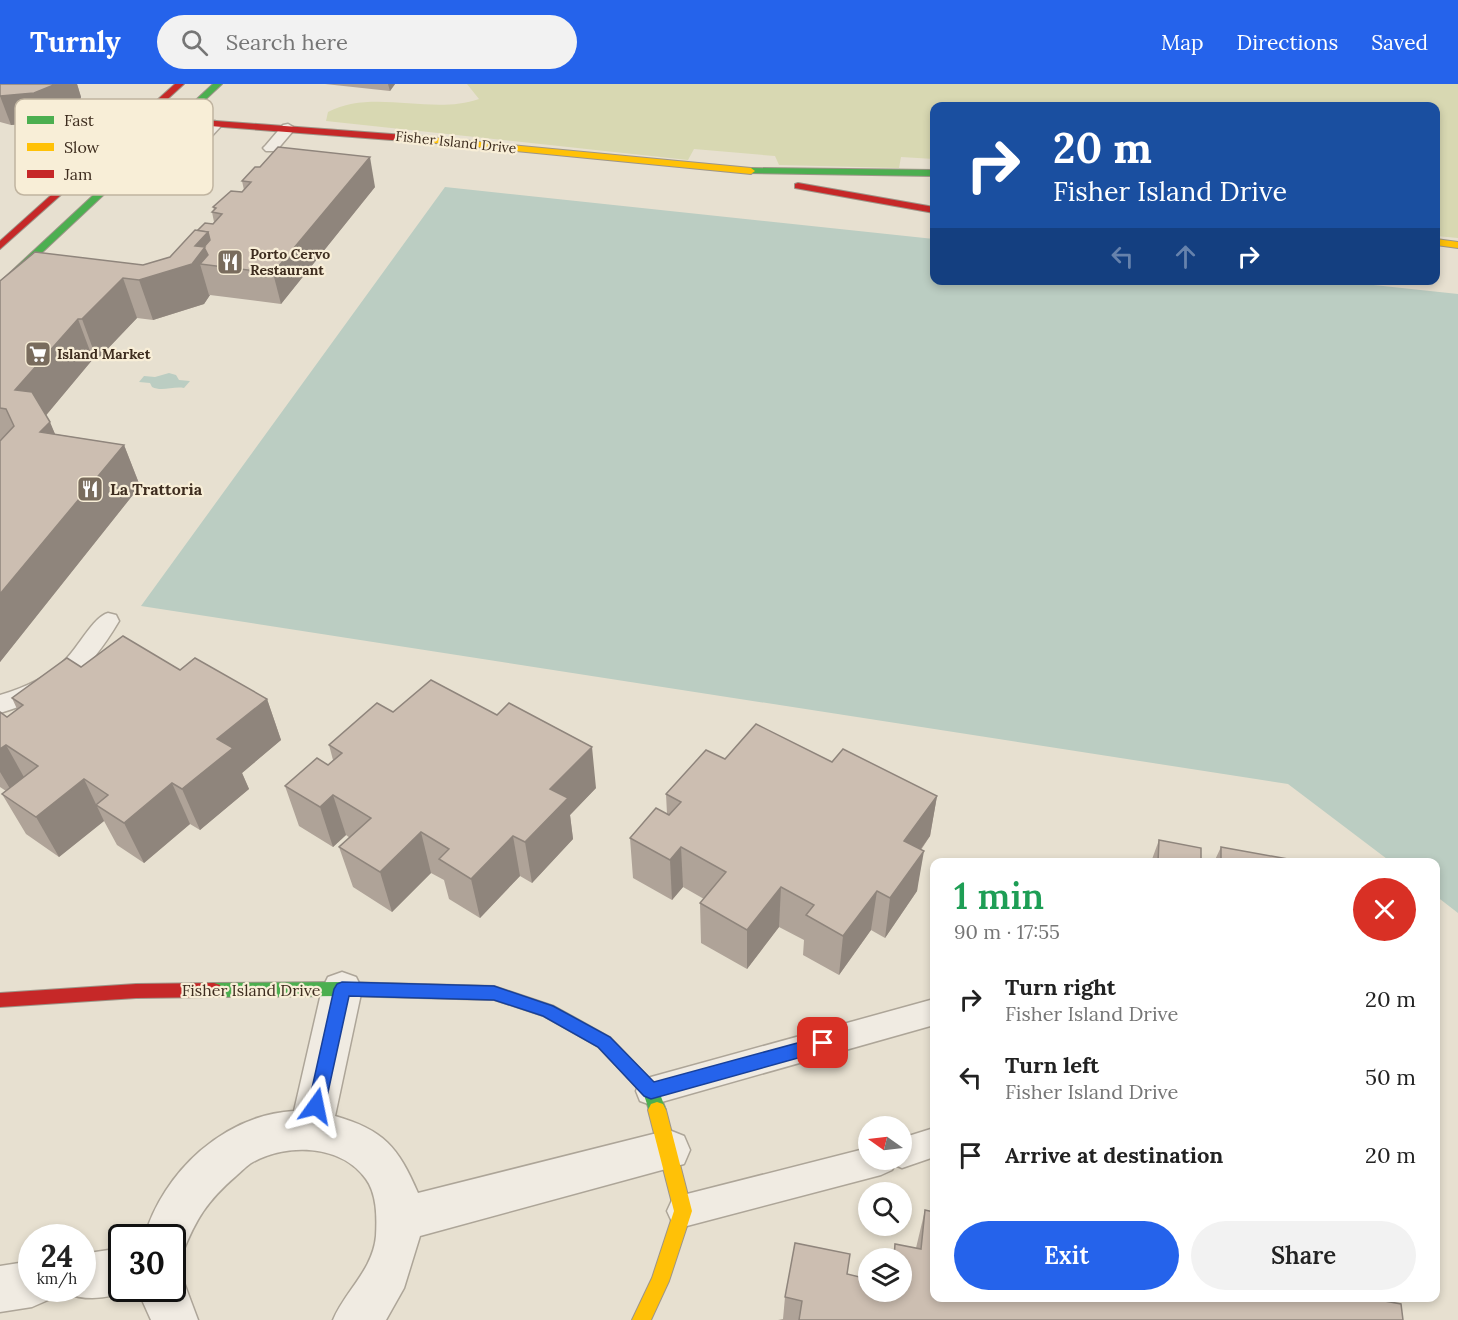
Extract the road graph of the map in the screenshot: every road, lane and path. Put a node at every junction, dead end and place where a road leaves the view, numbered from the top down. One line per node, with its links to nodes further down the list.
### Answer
1 (180, 84): 3 (street)
2 (218, 84): 4 (street)
3 (164, 99)
4 (202, 99)
5 (288, 128): 6 (street, Fisher Island Drive); 7 (lane); 8 (street, Fisher Island Drive)
6 (213, 131)
7 (271, 148)
8 (735, 171): 9 (street, Fisher Island Drive); 11 (street, Fisher Island Drive)
9 (835, 171): 10 (street, Fisher Island Drive); 11 (street)
10 (930, 173)
11 (829, 192): 14 (street, Fisher Island Drive)
12 (57, 195): 17 (street)
13 (98, 195): 18 (street)
14 (930, 209)
15 (1440, 243): 16 (street)
16 (1458, 245)
17 (0, 246)
18 (0, 286)
19 (108, 621): 20 (lane)
20 (0, 704)
21 (342, 989): 22 (street, Fisher Island Drive); 24 (street, Fisher Island Drive); 25 (street)
22 (0, 1000)
23 (930, 1013): 24 (lane)
24 (651, 1091): 27 (street, Fisher Island Drive)
25 (311, 1129): 31 (street); 32 (street)
26 (930, 1144): 28 (lane)
27 (669, 1150): 30 (street, Fisher Island Drive); 31 (street)
28 (912, 1150)
29 (858, 1166): 30 (lane)
30 (682, 1211): 38 (street, Fisher Island Drive)
31 (401, 1219): 37 (street)
32 (172, 1224)
33 (18, 1286): 34 (street)
34 (0, 1289)
35 (166, 1302): 36 (street)
36 (175, 1320)
37 (356, 1320)
38 (641, 1320)

